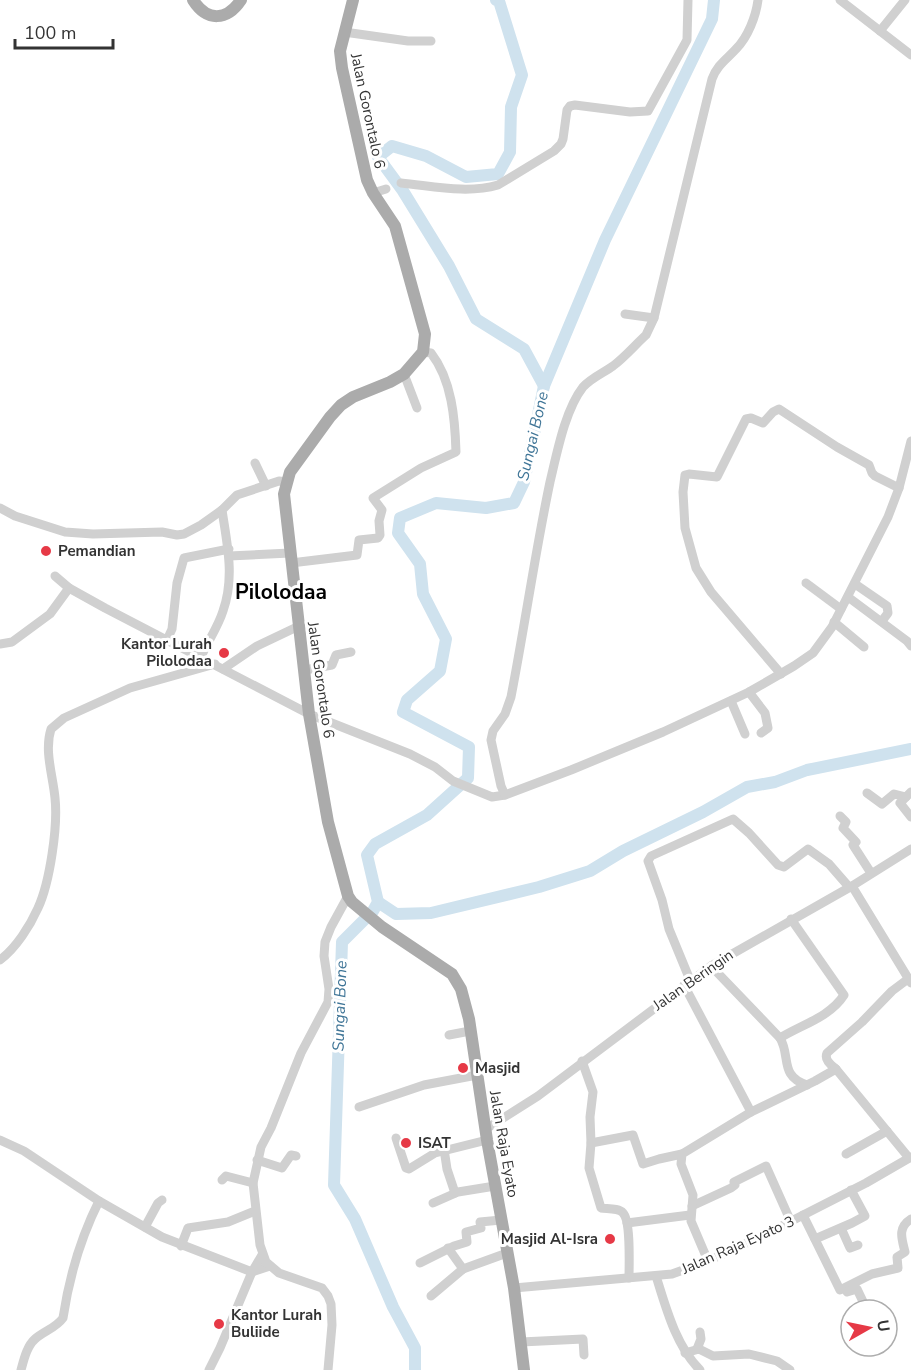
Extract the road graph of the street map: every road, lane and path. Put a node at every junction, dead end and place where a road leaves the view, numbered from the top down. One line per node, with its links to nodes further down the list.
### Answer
1 (193, 0): 2 (main road)
2 (241, 0)
3 (353, 0): 9 (main road, Jalan Gorontalo 6)
4 (688, 0): 12 (street)
5 (758, 0): 14 (street)
6 (840, 0): 8 (street)
7 (905, 0): 8 (street)
8 (880, 31): 11 (street)
9 (344, 32): 10 (street); 15 (main road, Jalan Gorontalo 6)
10 (431, 41)
11 (911, 55)
12 (401, 183)
13 (625, 315): 14 (street)
14 (654, 318): 51 (street)
15 (423, 352): 16 (main road, Jalan Gorontalo 6); 26 (street)
16 (404, 374): 17 (street); 20 (main road, Jalan Gorontalo 6)
17 (417, 408)
18 (911, 441): 22 (street)
19 (255, 464): 21 (street)
20 (287, 482): 21 (street); 26 (main road, Jalan Gorontalo 6)
21 (266, 486): 24 (street)
22 (899, 488): 29 (street); 44 (street)
23 (0, 508): 24 (street)
24 (222, 510): 25 (street)
25 (229, 553): 26 (street); 36 (street); 41 (street)
26 (291, 558): 35 (main road, Jalan Gorontalo 6)
27 (56, 576): 30 (street)
28 (806, 583): 32 (street)
29 (855, 584): 31 (street); 33 (street)
30 (69, 588): 36 (street); 37 (street)
31 (848, 597): 32 (street); 33 (street)
32 (841, 609): 34 (street)
33 (882, 621): 38 (street)
34 (834, 622): 39 (street); 44 (street)
35 (299, 626): 42 (street); 43 (main road, Jalan Gorontalo 6)
36 (167, 640): 41 (street)
37 (0, 644)
38 (911, 646)
39 (864, 647)
40 (351, 652): 43 (street)
41 (201, 657): 42 (street)
42 (219, 666): 47 (street); 60 (street)
43 (305, 670): 47 (main road, Jalan Gorontalo 6)
44 (781, 674): 45 (street)
45 (749, 692): 46 (street); 48 (street)
46 (731, 700): 49 (street); 51 (street)
47 (309, 714): 51 (street); 58 (main road, Jalan Gorontalo 6)
48 (761, 732)
49 (745, 734)
50 (867, 793): 52 (street)
51 (505, 795)
52 (908, 795): 54 (street)
53 (840, 816): 56 (street)
54 (911, 817)
55 (911, 849): 56 (street, Jalan Beringin)
56 (871, 873): 57 (street, Jalan Beringin)
57 (851, 887): 59 (street, Jalan Beringin); 62 (street); 64 (street)
58 (350, 899): 65 (main road, Jalan Raja Eyato); 84 (street)
59 (791, 919): 61 (street, Jalan Beringin); 67 (street)
60 (0, 960)
61 (711, 966): 64 (street, Jalan Beringin); 67 (street)
62 (907, 966): 63 (street)
63 (910, 981): 69 (street)
64 (687, 983): 68 (street, Jalan Beringin); 73 (street)
65 (470, 1031): 66 (street); 70 (main road, Jalan Raja Eyato)
66 (449, 1035)
67 (780, 1038): 71 (street)
68 (582, 1061): 75 (street, Jalan Beringin); 78 (street)
69 (836, 1069): 71 (street); 74 (street)
70 (477, 1075): 72 (street); 75 (main road, Jalan Raja Eyato)
71 (807, 1085): 73 (street)
72 (359, 1107)
73 (751, 1112): 81 (street)
74 (887, 1131): 80 (street); 83 (street)
75 (486, 1134): 79 (street); 87 (main road, Jalan Raja Eyato)
76 (396, 1138): 79 (street)
77 (0, 1140): 91 (street)
78 (591, 1143): 81 (street); 99 (street)
79 (444, 1149): 89 (street)
80 (846, 1154)
81 (682, 1155): 94 (street)
82 (296, 1156): 84 (street)
83 (910, 1157): 88 (street, Jalan Raja Eyato 3)
84 (257, 1160): 86 (street)
85 (222, 1180): 86 (street)
86 (253, 1183): 93 (street)
87 (495, 1186): 89 (street); 96 (main road, Jalan Raja Eyato)
88 (851, 1190): 95 (street, Jalan Raja Eyato 3); 101 (street)
89 (454, 1193): 92 (street)
90 (162, 1200): 100 (street)
91 (99, 1201): 100 (street); 124 (street)
92 (433, 1203)
93 (255, 1210): 104 (street); 107 (street)
94 (691, 1210): 98 (street); 99 (street); 108 (street)
95 (803, 1215): 98 (street, Jalan Raja Eyato 3); 102 (street)
96 (501, 1220): 105 (street); 106 (main road, Jalan Raja Eyato)
97 (911, 1220): 116 (street)
98 (790, 1222): 108 (street, Jalan Raja Eyato 3)
99 (627, 1223): 114 (street)
100 (145, 1227): 104 (street)
101 (841, 1228): 102 (street); 103 (street)
102 (815, 1239): 116 (street)
103 (858, 1245)
104 (181, 1246): 112 (street)
105 (448, 1248): 109 (street); 111 (street)
106 (507, 1253): 111 (street); 115 (main road, Jalan Raja Eyato)
107 (262, 1255): 110 (street); 112 (street)
108 (708, 1262): 113 (street, Jalan Raja Eyato 3)
109 (420, 1263)
110 (270, 1266): 112 (street); 126 (street)
111 (463, 1269): 117 (street)
112 (252, 1272): 125 (street)
113 (656, 1276): 114 (street, Jalan Raja Eyato 3); 122 (street)
114 (629, 1278): 115 (street, Jalan Raja Eyato 3)
115 (514, 1288): 120 (main road, Jalan Raja Eyato)
116 (841, 1289): 118 (street)
117 (431, 1296)
118 (862, 1298)
119 (700, 1332): 121 (street)
120 (521, 1342): 123 (street); 127 (main road, Jalan Raja Eyato)
121 (697, 1349): 122 (street); 129 (street)
122 (685, 1353): 128 (street)
123 (584, 1355)
124 (21, 1370)
125 (208, 1370)
126 (328, 1370)
127 (524, 1370)
128 (700, 1370)
129 (790, 1370)

